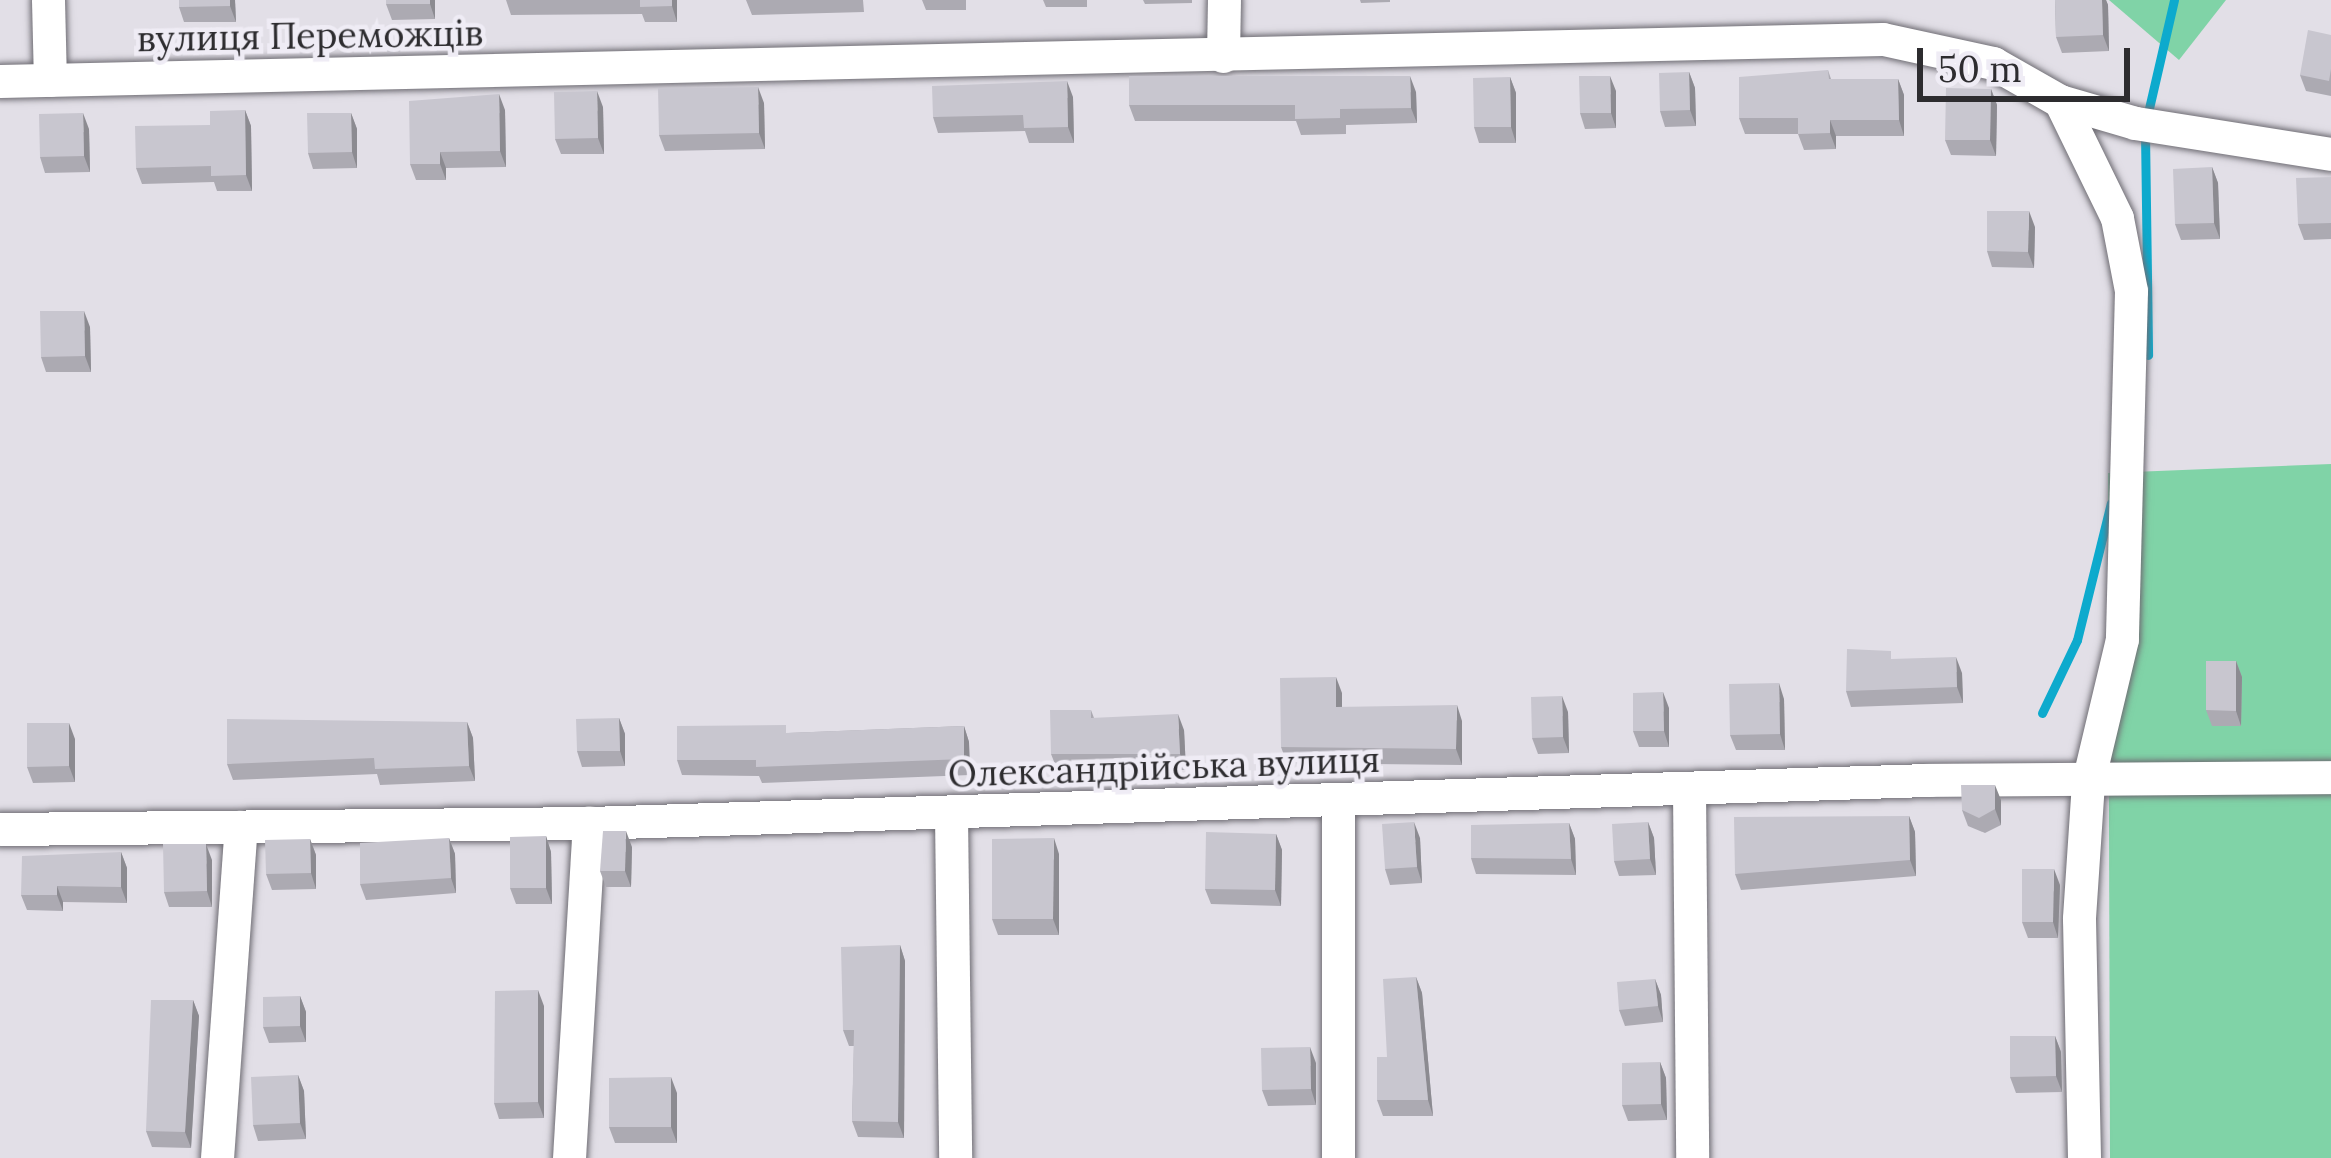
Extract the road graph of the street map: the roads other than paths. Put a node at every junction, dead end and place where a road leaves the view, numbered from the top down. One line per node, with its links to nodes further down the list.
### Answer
1 (48, 0): 4 (street)
2 (1224, 0): 3 (street)
3 (1223, 56): 4 (street, вулиця Переможців); 6 (street, вулиця Переможців)
4 (50, 80): 5 (street, вулиця Переможців)
5 (0, 82)
6 (2060, 101): 7 (street, вулиця Переможців); 9 (street)
7 (2331, 154)
8 (2331, 777): 9 (street, Олександрійська вулиця)
9 (2089, 782): 10 (street, Олександрійська вулиця); 21 (street)
10 (1689, 789): 11 (street, Олександрійська вулиця); 20 (street)
11 (1338, 800): 12 (street, Олександрійська вулиця); 19 (street)
12 (950, 814): 13 (street, Олександрійська вулиця); 18 (street)
13 (589, 823): 14 (street, Олександрійська вулиця); 17 (street)
14 (241, 827): 15 (street, Олександрійська вулиця); 16 (street)
15 (0, 830)
16 (217, 1158)
17 (569, 1158)
18 (956, 1158)
19 (1338, 1158)
20 (1692, 1158)
21 (2084, 1158)

